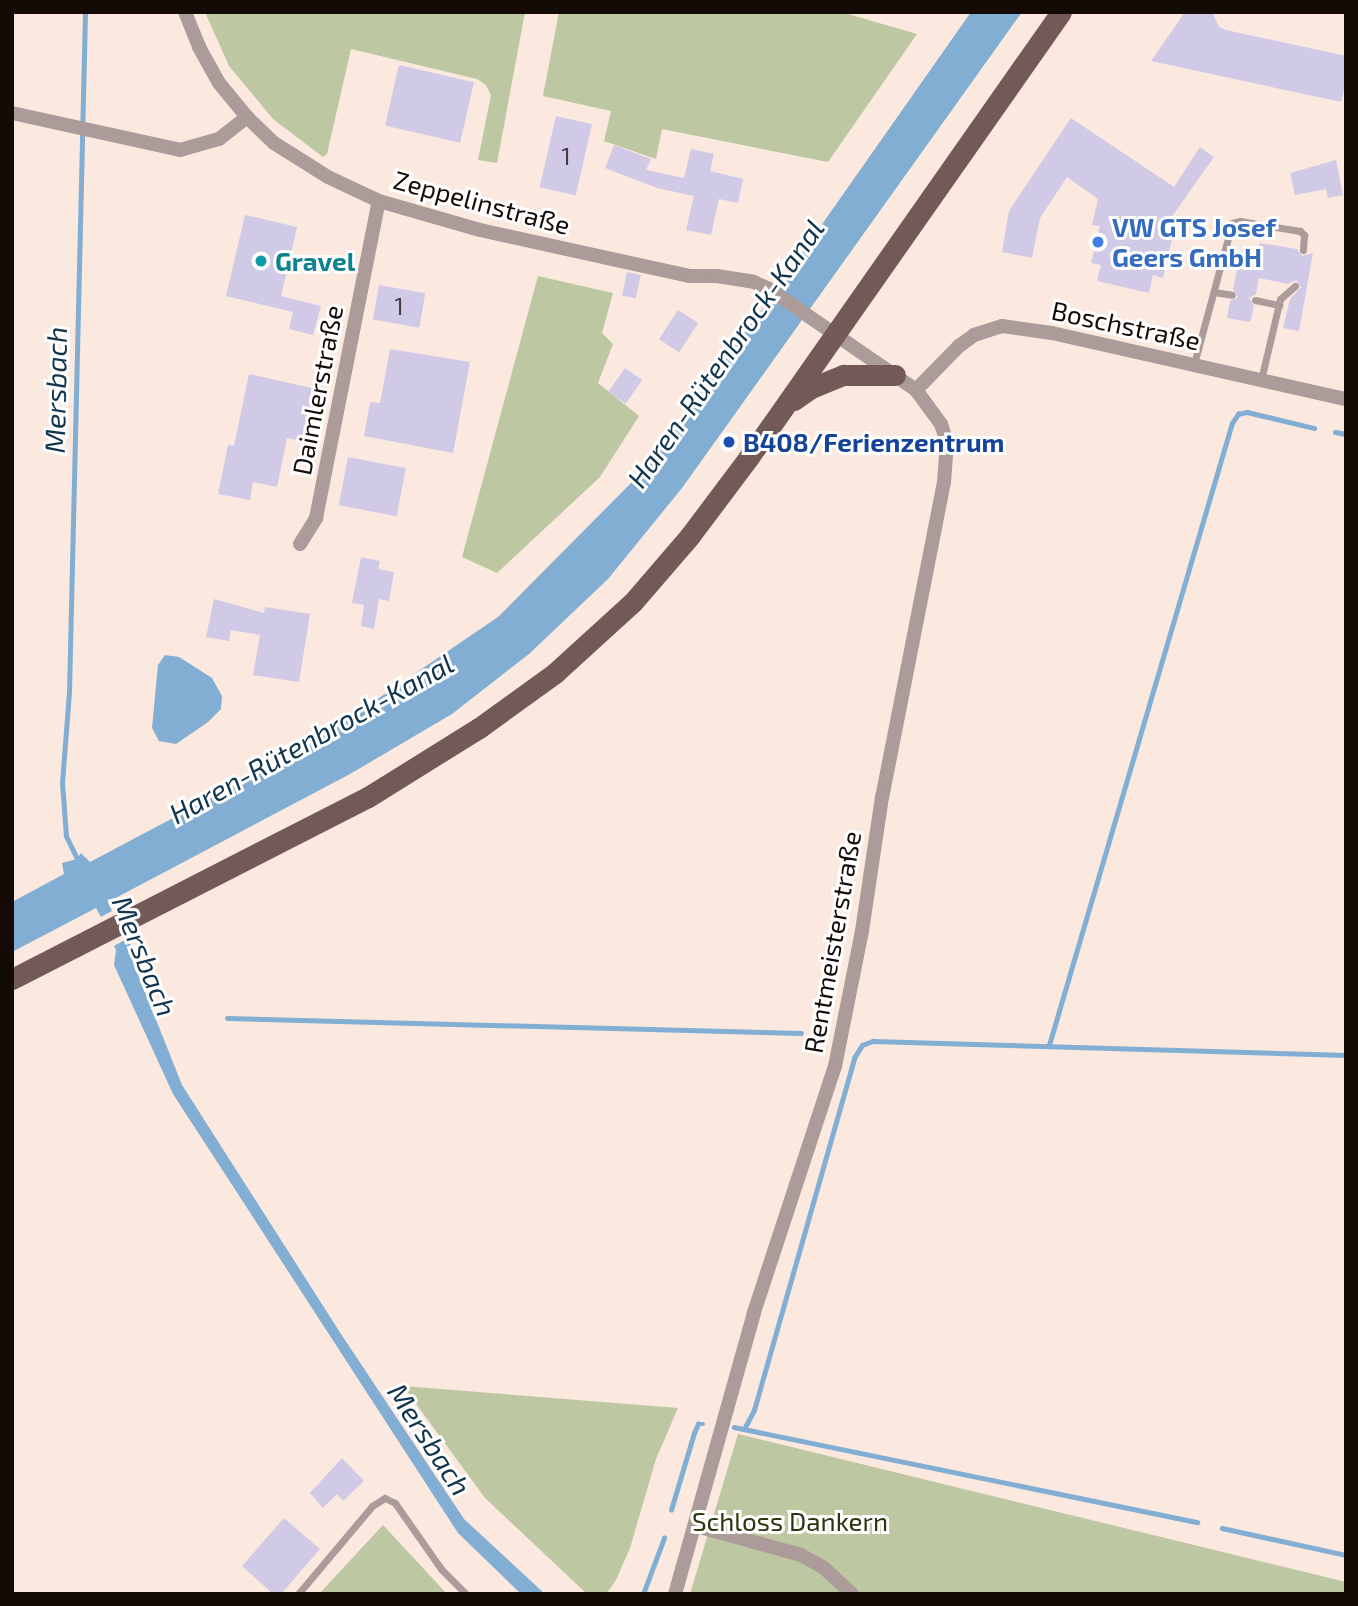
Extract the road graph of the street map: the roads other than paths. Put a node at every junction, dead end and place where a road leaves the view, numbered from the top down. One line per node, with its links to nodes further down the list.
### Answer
1 (185, 12): 4 (street, Zeppelinstraße)
2 (1060, 12): 12 (main road)
3 (12, 113): 4 (street)
4 (247, 117): 5 (street, Zeppelinstraße)
5 (379, 201): 12 (street, Zeppelinstraße); 19 (street, Daimlerstraße)
6 (1303, 250): 8 (lane)
7 (1295, 286): 11 (lane)
8 (1214, 292): 9 (lane); 13 (lane)
9 (1232, 295)
10 (1255, 300): 11 (lane)
11 (1279, 305): 15 (lane)
12 (836, 332): 14 (street, Rentmeisterstraße); 18 (main road)
13 (1194, 365): 15 (street, Boschstraße); 16 (street, Boschstraße)
14 (895, 375): 16 (street, Rentmeisterstraße); 18 (main road)
15 (1261, 380): 17 (street, Boschstraße)
16 (916, 390): 21 (street, Rentmeisterstraße)
17 (1346, 399)
18 (784, 408): 20 (main road)
19 (300, 544)
20 (12, 979)
21 (696, 1526): 24 (street, Rentmeisterstraße); 25 (street)
22 (298, 1594): 23 (lane)
23 (466, 1594)
24 (675, 1594)
25 (852, 1594)

